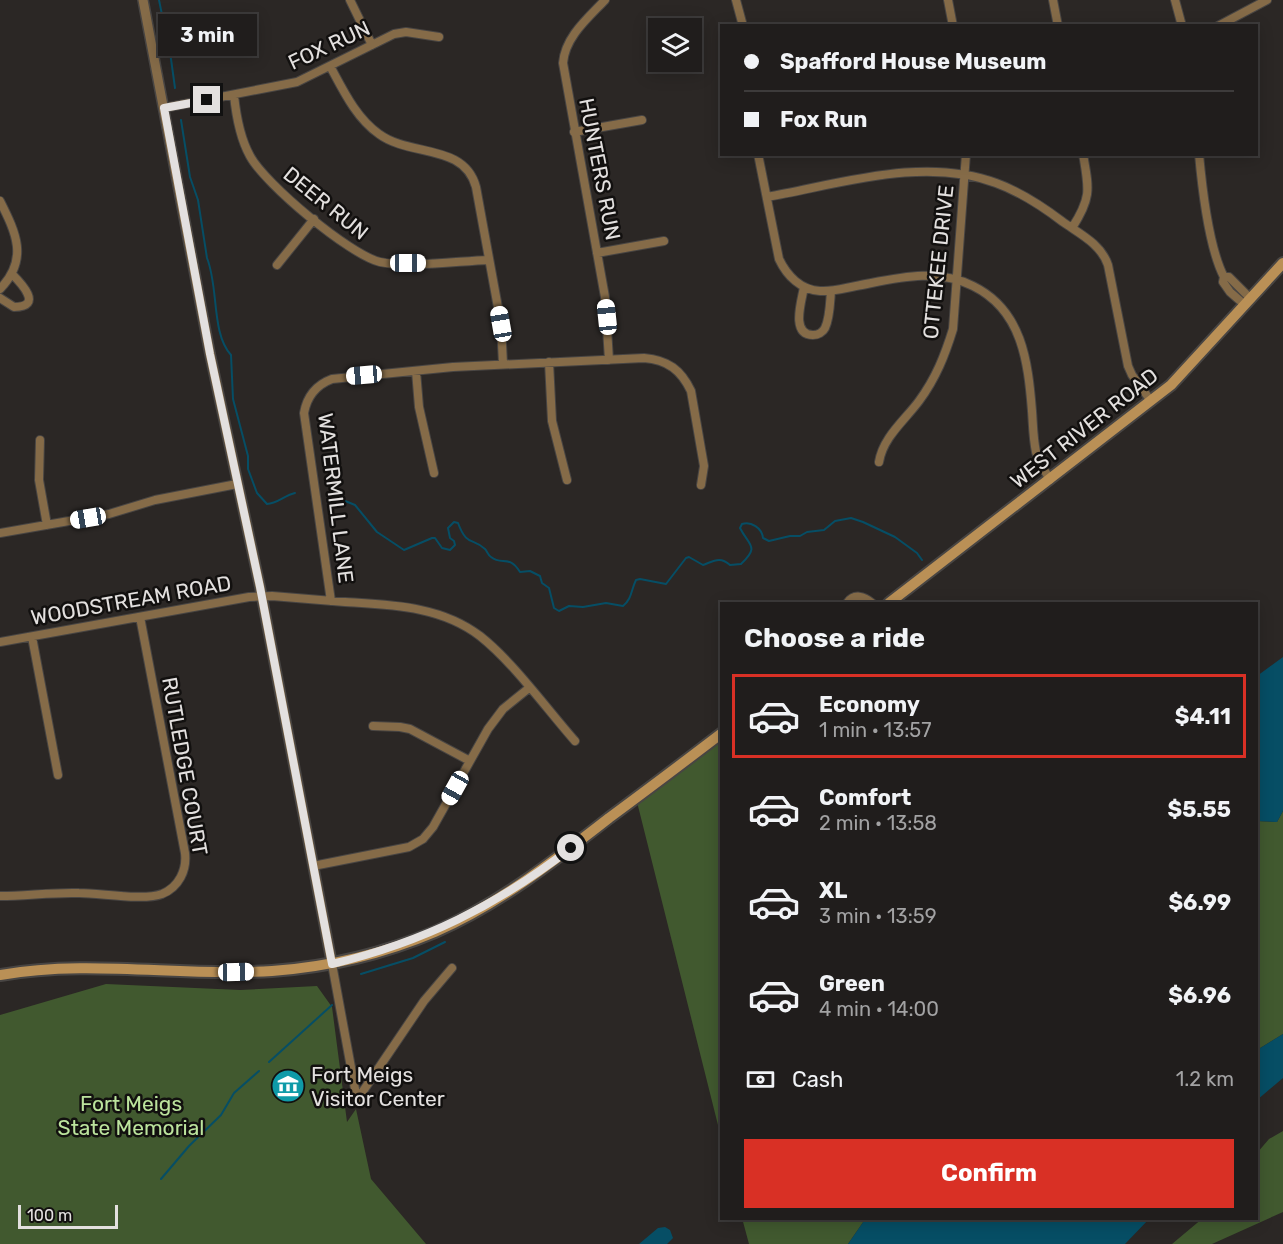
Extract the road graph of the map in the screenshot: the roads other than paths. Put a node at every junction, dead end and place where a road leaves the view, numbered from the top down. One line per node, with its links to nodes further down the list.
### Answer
1 (143, 0): 18 (street)
2 (350, 0): 15 (street)
3 (605, 0): 20 (street, HUNTERS RUN)
4 (736, 0): 9 (street)
5 (948, 0): 10 (street)
6 (1053, 0): 11 (street)
7 (1175, 0): 12 (street)
8 (1267, 0): 13 (street)
9 (742, 24)
10 (953, 24)
11 (1058, 24)
12 (1181, 24)
13 (1222, 24)
14 (439, 37): 15 (street, FOX RUN)
15 (372, 45): 16 (street, FOX RUN)
16 (330, 66): 17 (street, FOX RUN); 32 (street)
17 (234, 95): 18 (street, FOX RUN); 28 (street, DEER RUN)
18 (164, 108): 52 (street)
19 (642, 120): 20 (street)
20 (574, 132): 31 (street, HUNTERS RUN)
21 (758, 156): 26 (street)
22 (966, 156): 25 (street, OTTEKEE DRIVE)
23 (1083, 156): 29 (street)
24 (1199, 156): 41 (street)
25 (965, 174): 26 (street); 29 (street); 36 (street, OTTEKEE DRIVE)
26 (767, 197): 37 (street)
27 (0, 201): 35 (street)
28 (314, 219): 32 (street, DEER RUN); 34 (street)
29 (1071, 228): 46 (street)
30 (664, 241): 31 (street)
31 (597, 253): 42 (street, HUNTERS RUN)
32 (489, 260): 44 (street)
33 (1283, 263): 41 (main road, WEST RIVER ROAD)
34 (277, 265)
35 (12, 274): 38 (street); 40 (street)
36 (957, 280): 39 (street); 48 (street, OTTEKEE DRIVE); 51 (street)
37 (804, 287): 39 (street); 39 (street)
38 (0, 289)
39 (831, 291)
40 (0, 298)
41 (1248, 302): 46 (main road, WEST RIVER ROAD)
42 (609, 360): 43 (street, WATERMILL LANE); 53 (street, WATERMILL LANE)
43 (549, 362): 44 (street, WATERMILL LANE); 50 (street)
44 (503, 364): 45 (street, WATERMILL LANE)
45 (416, 371): 49 (street); 57 (street, WATERMILL LANE)
46 (1151, 401): 51 (main road, WEST RIVER ROAD)
47 (40, 441): 54 (street)
48 (879, 462)
49 (434, 473)
50 (567, 480)
51 (1050, 480): 60 (main road, WEST RIVER ROAD)
52 (237, 484): 54 (street); 56 (street)
53 (701, 485)
54 (47, 525): 55 (street)
55 (0, 533)
56 (261, 596): 57 (street, WOODSTREAM ROAD); 61 (street, WOODSTREAM ROAD); 70 (street)
57 (331, 601): 64 (street, WOODSTREAM ROAD)
58 (848, 602): 59 (street)
59 (870, 602)
60 (891, 602)
61 (140, 617): 62 (street, WOODSTREAM ROAD); 71 (street, RUTLEDGE COURT)
62 (32, 637): 63 (street, WOODSTREAM ROAD); 69 (street)
63 (0, 642)
64 (529, 688): 67 (street, WOODSTREAM ROAD); 68 (street)
65 (373, 726): 68 (street)
66 (720, 735): 72 (main road)
67 (575, 741)
68 (470, 761): 70 (street)
69 (58, 775)
70 (313, 866): 72 (street)
71 (0, 896)
72 (332, 964): 73 (street); 74 (main road)
73 (452, 968)
74 (0, 975)

